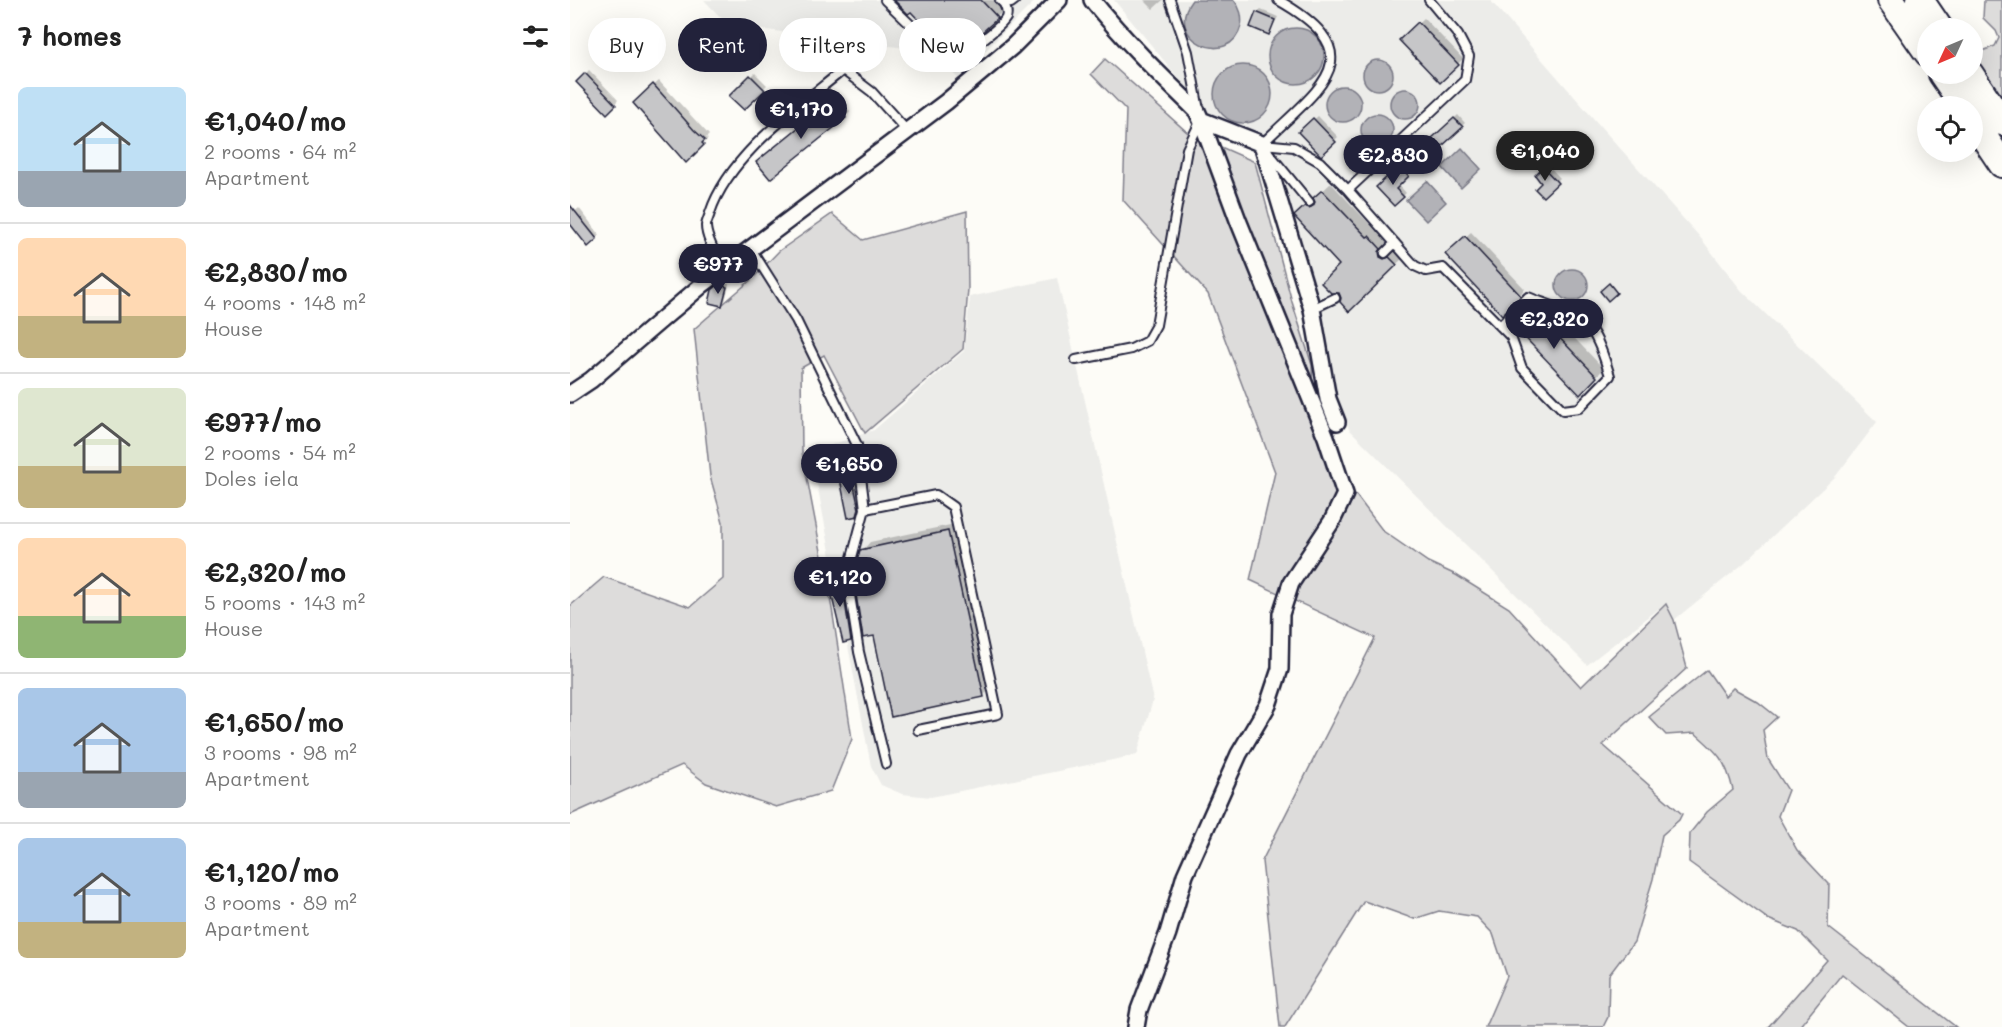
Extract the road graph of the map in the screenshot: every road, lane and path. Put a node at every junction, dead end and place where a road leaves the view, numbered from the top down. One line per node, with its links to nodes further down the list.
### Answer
1 (885, 0): 10 (lane)
2 (1015, 0): 10 (lane)
3 (1059, 0): 16 (street)
4 (1092, 0): 14 (street)
5 (1170, 0): 14 (lane)
6 (1278, 0): 18 (lane)
7 (1429, 0): 20 (lane)
8 (1891, 0): 12 (highway)
9 (1920, 0): 11 (highway)
10 (1002, 2)
11 (1933, 18)
12 (1917, 37)
13 (1977, 84): 15 (highway)
14 (1201, 120): 18 (street); 29 (lane); 35 (street)
15 (2002, 122)
16 (907, 131): 23 (street); 25 (lane)
17 (1983, 136): 19 (highway)
18 (1262, 144): 20 (lane); 21 (lane); 27 (street)
19 (2002, 164)
20 (1348, 190): 22 (lane)
21 (1309, 202)
22 (1395, 243): 24 (lane); 28 (lane)
23 (751, 249): 25 (street); 32 (lane)
24 (1385, 253)
25 (723, 269): 30 (street)
26 (1335, 298): 27 (lane)
27 (1312, 309): 31 (street)
28 (1500, 326): 28 (lane)
29 (1076, 360)
30 (570, 394)
31 (1337, 422)
32 (866, 509): 33 (lane); 34 (lane)
33 (918, 730)
34 (885, 764)
35 (1136, 1027)

